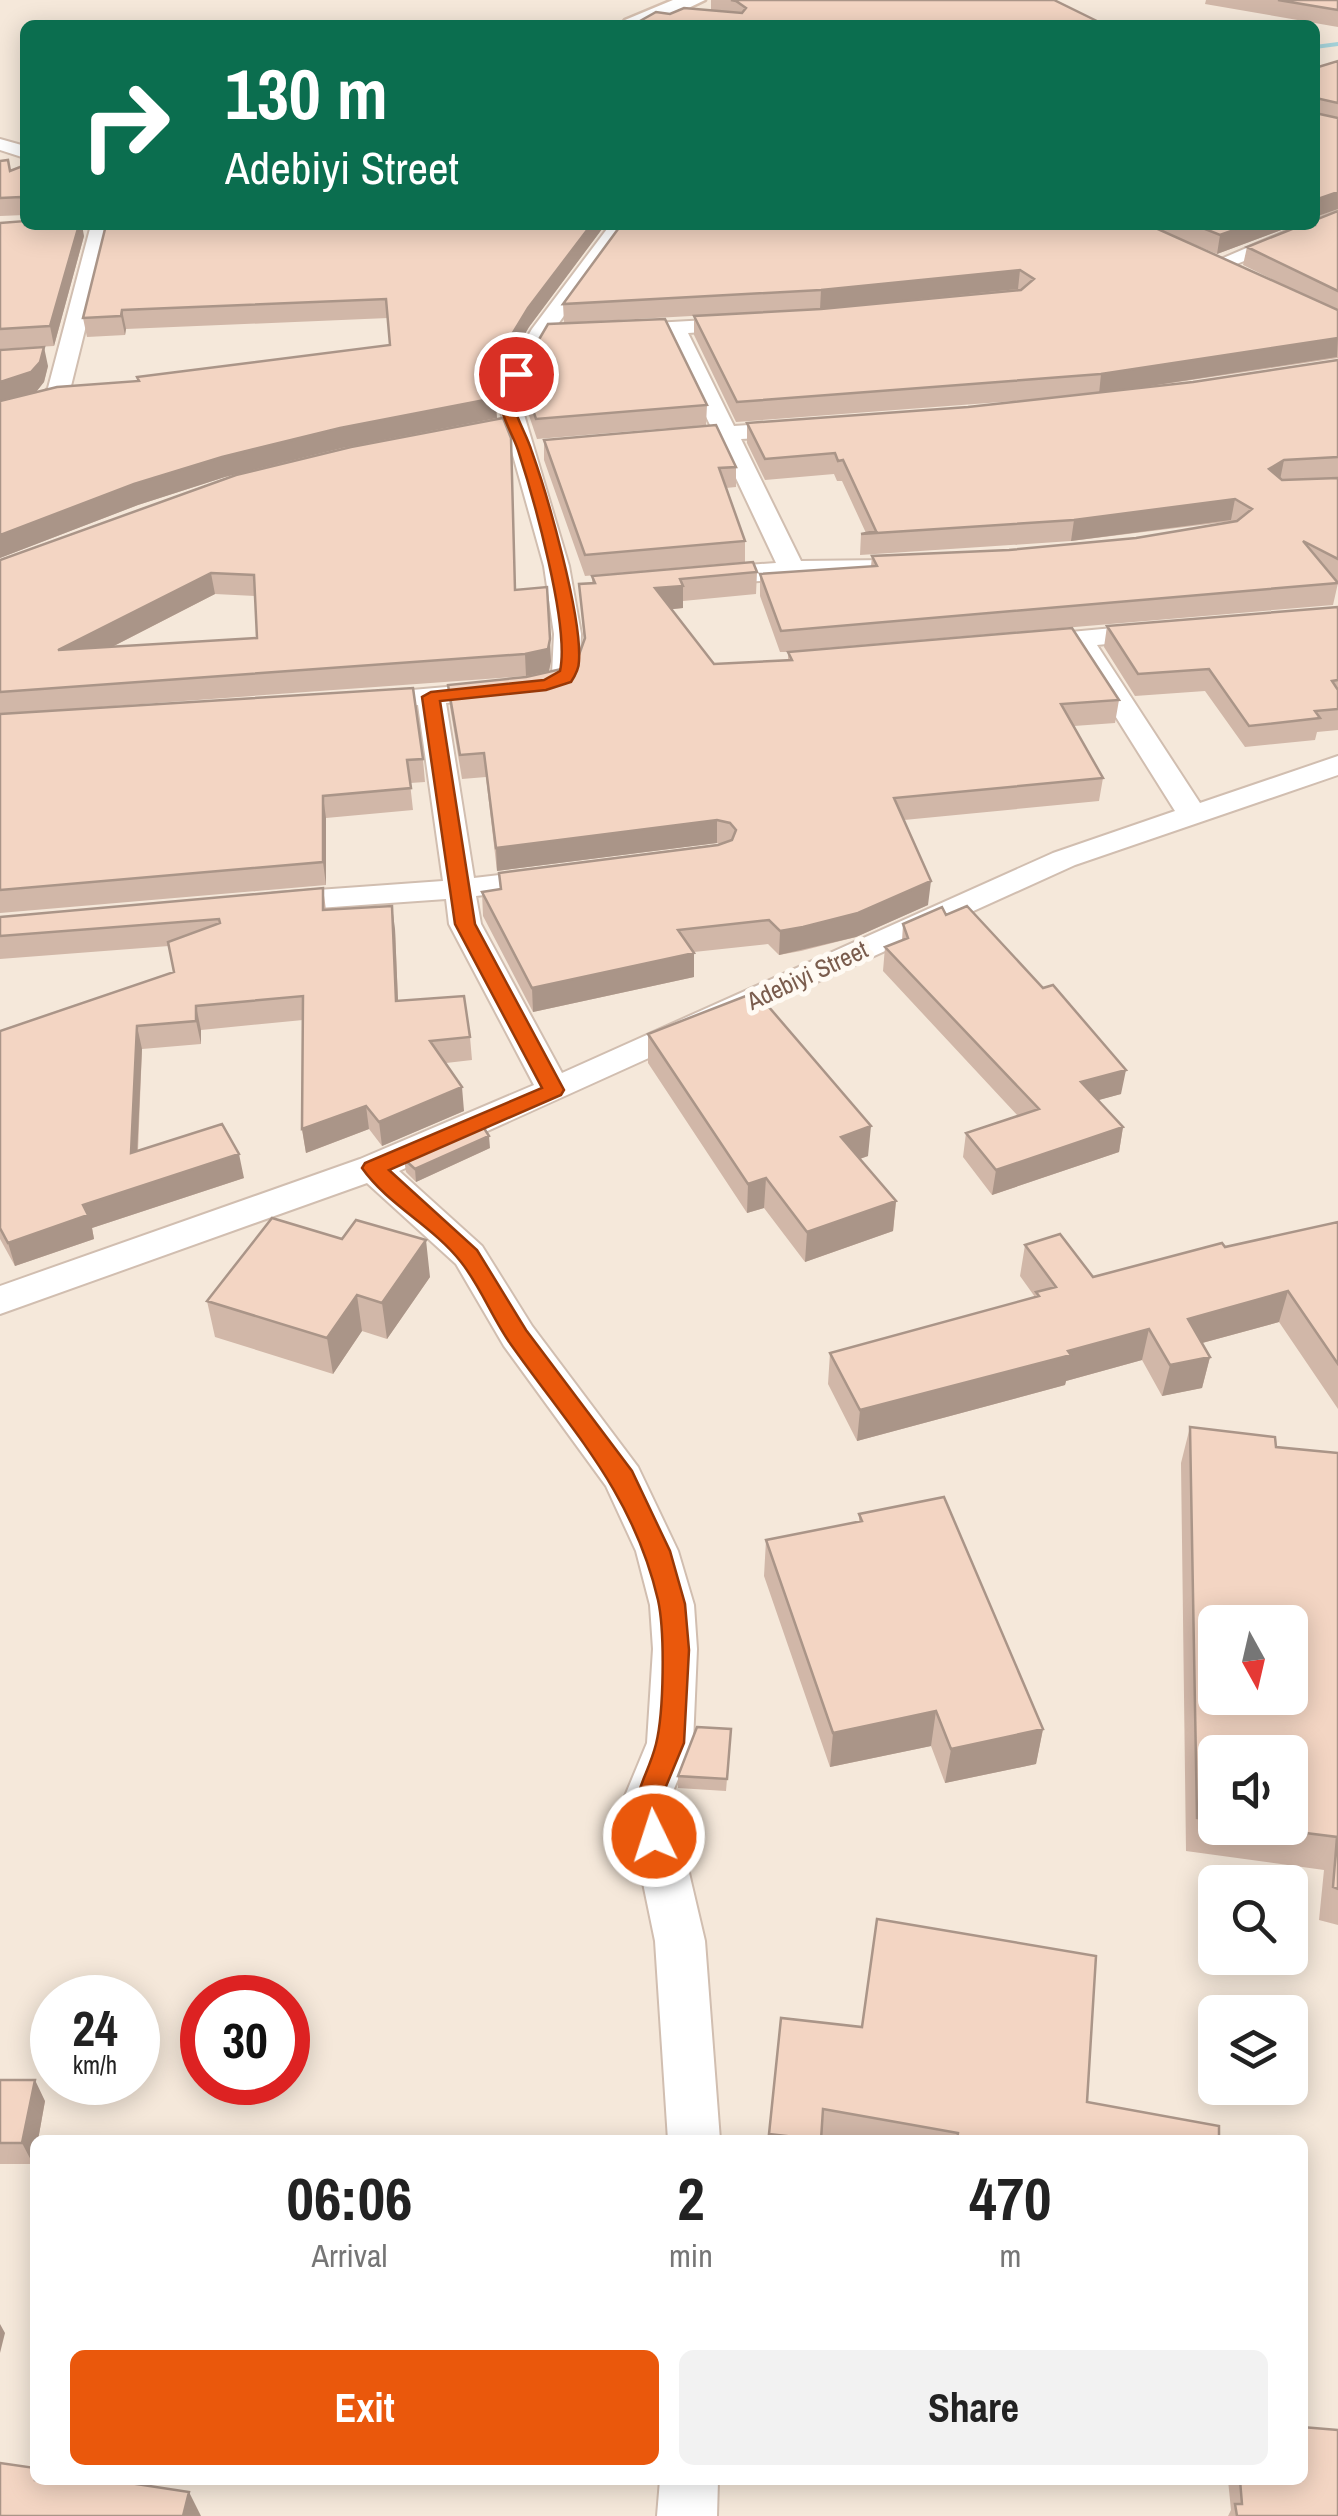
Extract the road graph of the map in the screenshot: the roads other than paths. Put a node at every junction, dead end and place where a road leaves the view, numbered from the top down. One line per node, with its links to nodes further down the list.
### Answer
1 (693, 9): 2 (street)
2 (645, 20)
3 (99, 230): 10 (street)
4 (616, 230): 9 (street)
5 (1300, 230): 6 (street)
6 (1240, 275)
7 (766, 322): 8 (street)
8 (674, 328): 9 (street); 12 (street)
9 (540, 334): 20 (street)
10 (0, 413)
11 (820, 428): 12 (street)
12 (724, 433): 13 (street); 15 (street)
13 (645, 438)
14 (916, 566): 15 (street)
15 (792, 569): 16 (street)
16 (676, 579)
17 (1180, 630): 18 (street)
18 (1080, 639): 19 (street); 23 (street)
19 (1005, 645)
20 (431, 697): 21 (street); 25 (street)
21 (336, 703)
22 (1338, 765): 23 (street, Adebiyi Street)
23 (1192, 814): 27 (street, Adebiyi Street)
24 (579, 874): 25 (street)
25 (461, 890): 26 (street); 27 (street)
26 (252, 904)
27 (554, 1090): 28 (street, Adebiyi Street)
28 (373, 1168): 29 (street, Adebiyi Street); 30 (street)
29 (0, 1300)
30 (694, 2135)
31 (689, 2485): 32 (street)
32 (687, 2516)

